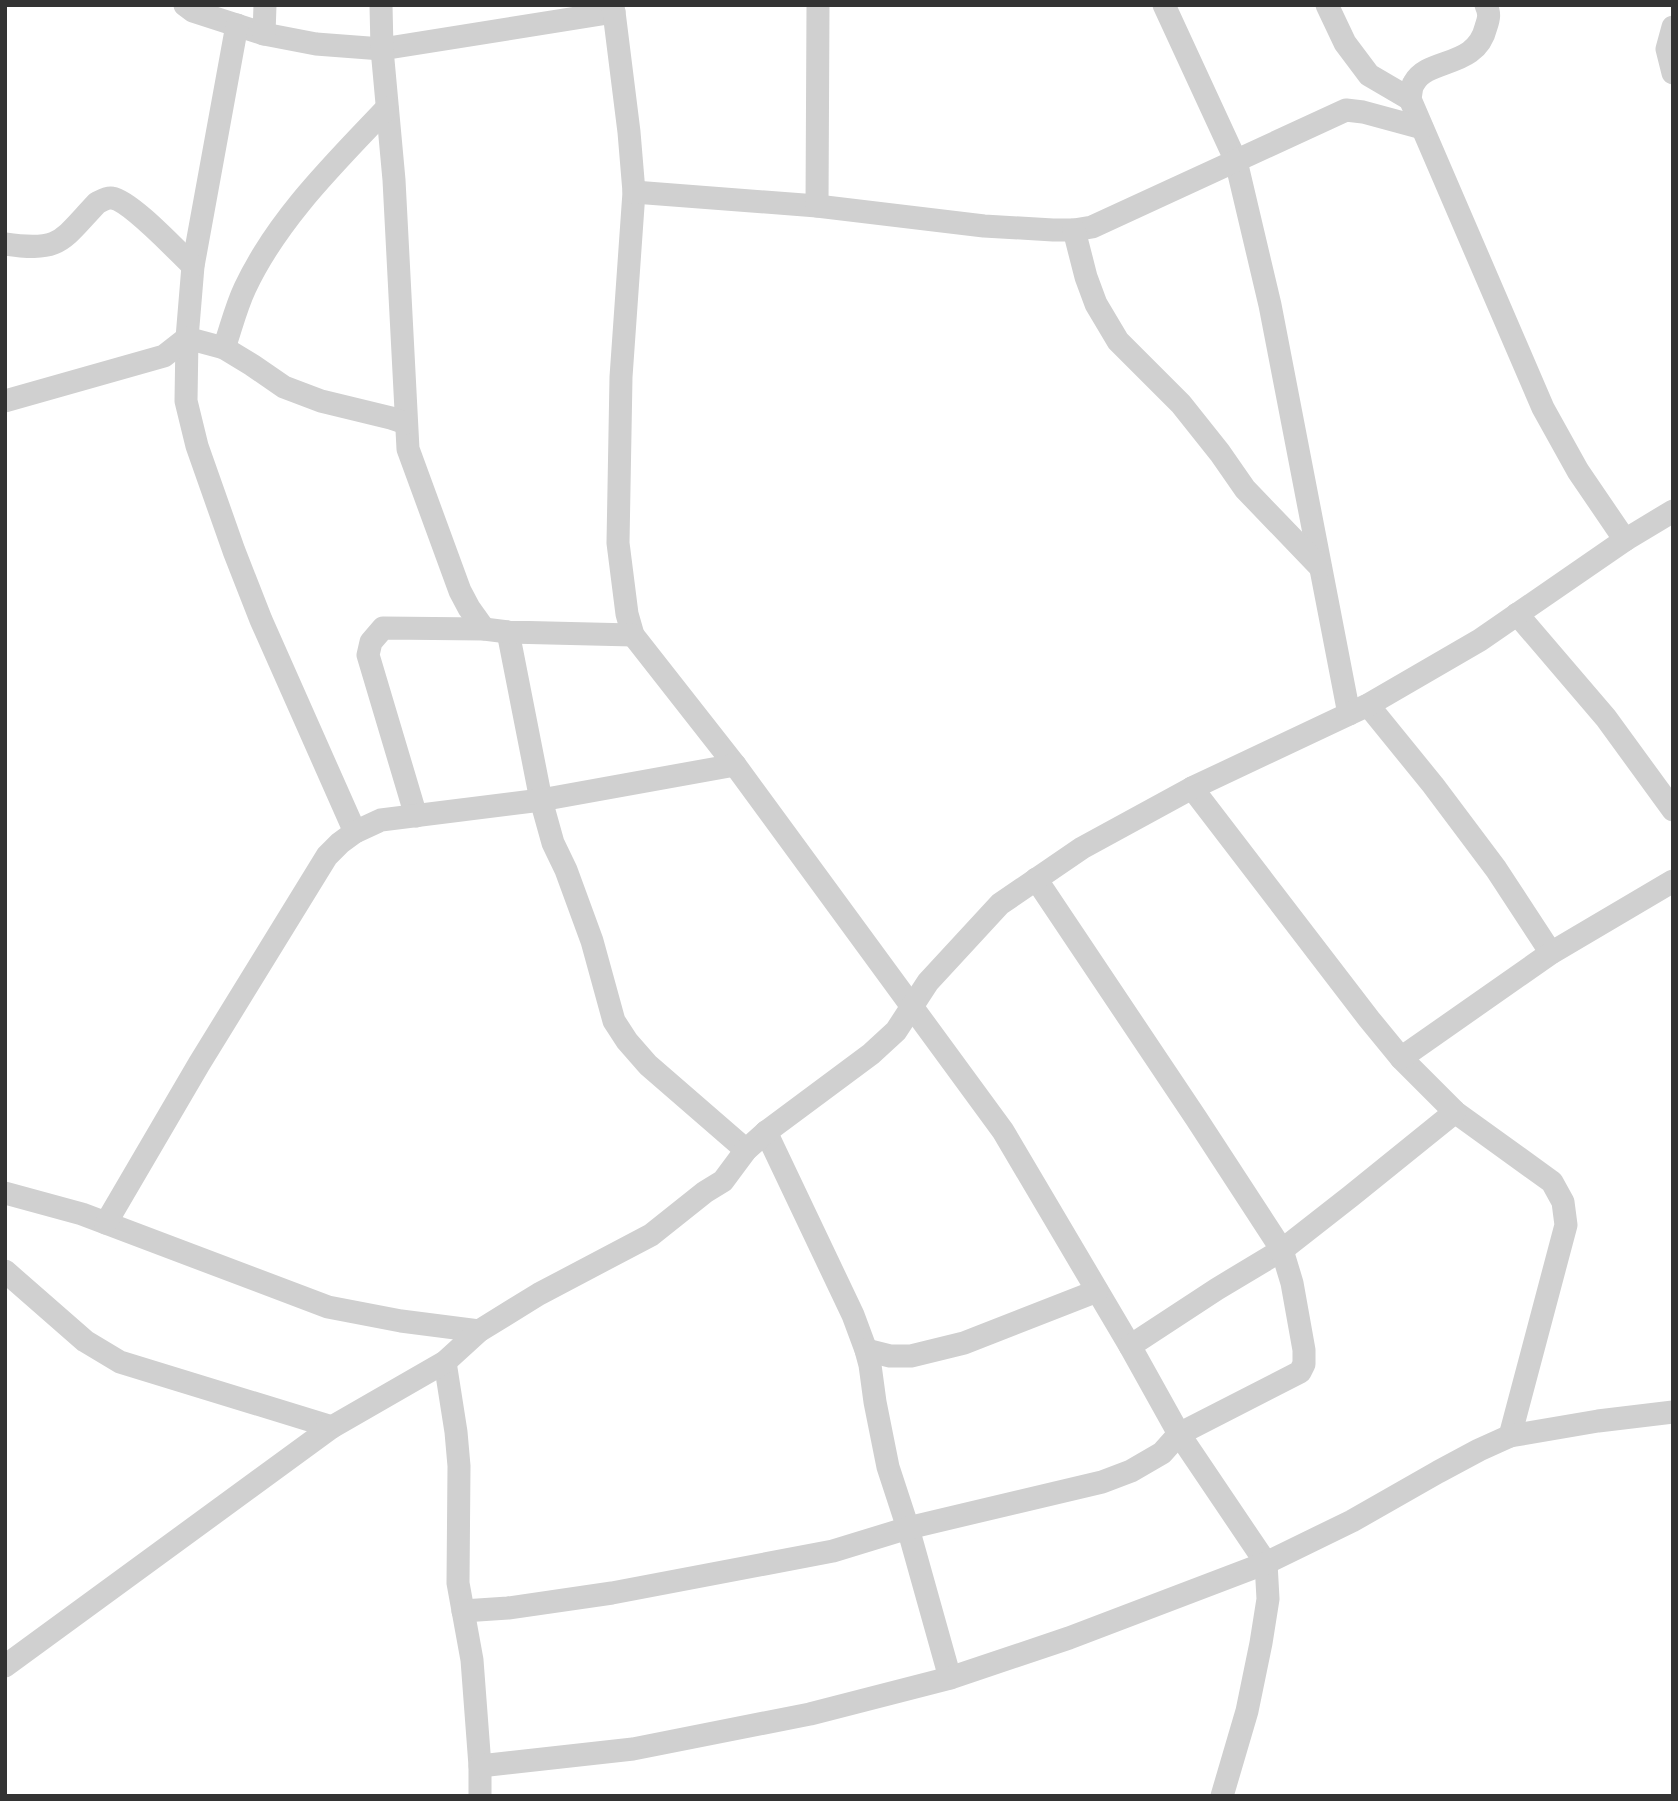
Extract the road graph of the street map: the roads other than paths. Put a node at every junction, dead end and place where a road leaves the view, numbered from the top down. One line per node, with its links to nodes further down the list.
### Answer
1 (185, 5): 9 (street)
2 (265, 5): 11 (street)
3 (381, 5): 12 (street)
4 (818, 5): 19 (street)
5 (1164, 5): 17 (street)
6 (1327, 5): 14 (street)
7 (1486, 5): 14 (street)
8 (613, 8): 12 (street); 18 (street)
9 (237, 25): 11 (street); 22 (street)
10 (1673, 27): 13 (street)
11 (264, 34): 12 (street)
12 (382, 49): 15 (street)
13 (1673, 73)
14 (1410, 99): 16 (street)
15 (387, 108): 24 (street); 26 (street)
16 (1422, 128): 17 (street); 28 (street)
17 (1236, 160): 20 (street); 29 (street)
18 (634, 192): 19 (street); 33 (street)
19 (817, 206): 20 (street)
20 (1074, 230): 29 (street)
21 (5, 244): 22 (street)
22 (193, 266): 23 (street)
23 (187, 338): 24 (street); 25 (street); 40 (street)
24 (224, 348): 26 (street)
25 (5, 401)
26 (406, 423): 31 (street)
27 (1673, 511): 28 (street)
28 (1625, 540): 30 (street)
29 (1320, 567): 34 (street)
30 (1517, 614): 34 (street); 38 (street)
31 (484, 629): 32 (street); 39 (street)
32 (508, 632): 33 (street); 37 (street)
33 (633, 635): 35 (street)
34 (1358, 709): 36 (street); 43 (street)
35 (735, 765): 37 (street); 44 (street)
36 (1192, 788): 41 (street); 45 (street)
37 (541, 800): 39 (street); 48 (street)
38 (1673, 810)
39 (416, 816): 40 (street)
40 (355, 832): 50 (street)
41 (1036, 879): 44 (street); 51 (street)
42 (1673, 881): 43 (street)
43 (1550, 953): 45 (street)
44 (913, 1007): 47 (street); 53 (street)
45 (1401, 1058): 46 (street)
46 (1455, 1112): 51 (street); 61 (street)
47 (766, 1132): 48 (street); 56 (street)
48 (746, 1150): 54 (street)
49 (5, 1194): 50 (street)
50 (106, 1223): 54 (street)
51 (1282, 1250): 55 (street); 60 (street)
52 (5, 1271): 59 (street)
53 (1097, 1291): 55 (street); 56 (street)
54 (479, 1331): 57 (street)
55 (1130, 1346): 60 (street)
56 (866, 1350): 62 (street)
57 (445, 1362): 59 (street); 64 (street)
58 (1673, 1412): 61 (street)
59 (332, 1427): 65 (street)
60 (1179, 1434): 62 (street); 63 (street)
61 (1510, 1436): 63 (street)
62 (908, 1528): 64 (street); 66 (street)
63 (1266, 1563): 66 (street); 69 (street)
64 (463, 1611): 67 (street)
65 (5, 1665)
66 (950, 1678): 67 (street)
67 (481, 1766): 68 (street)
68 (480, 1796)
69 (1222, 1796)

